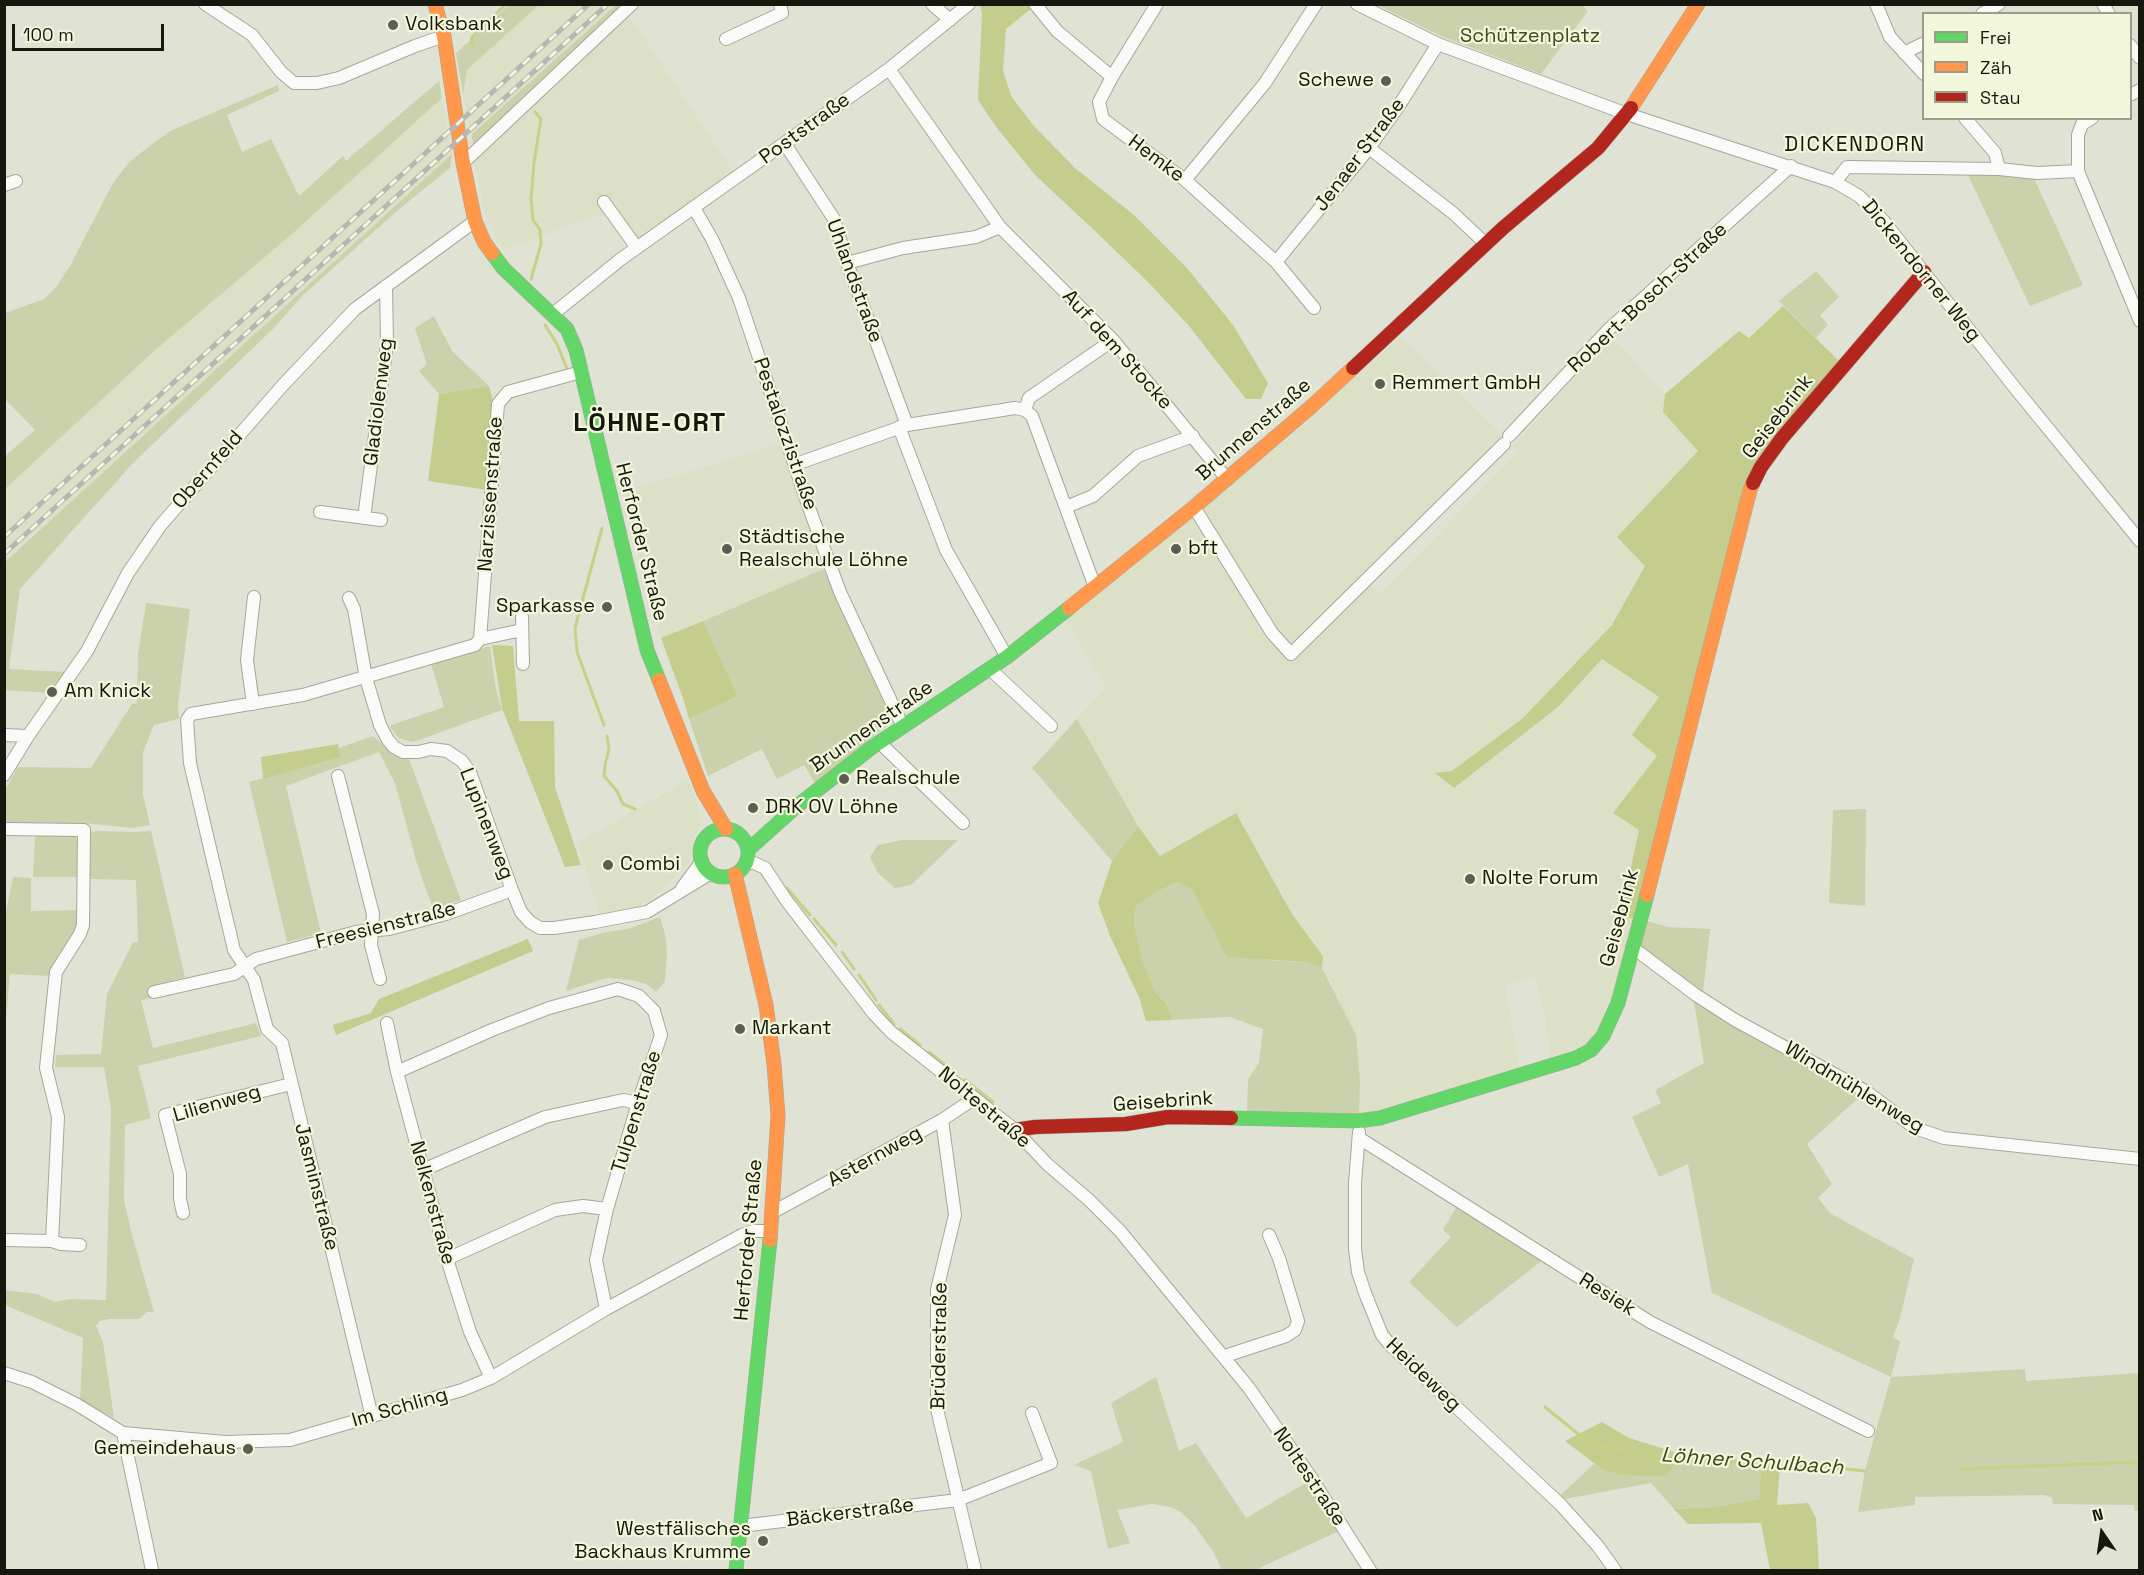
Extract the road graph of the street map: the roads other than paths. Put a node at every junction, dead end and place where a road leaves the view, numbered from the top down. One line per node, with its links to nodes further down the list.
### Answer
1 (205, 4): 16 (street)
2 (632, 4): 29 (street)
3 (780, 4): 17 (street)
4 (932, 4): 15 (street)
5 (969, 4): 15 (street, Poststraße)
6 (1035, 4): 23 (street)
7 (1157, 4): 23 (street, Hemke)
8 (1316, 4): 33 (street)
9 (1358, 4): 18 (street, Dickendorner Weg)
10 (1698, 4): 24 (street, Brunnenstraße)
11 (1876, 4): 20 (street)
12 (2001, 4): 14 (street)
13 (436, 5): 16 (street, Herforder Straße)
14 (1986, 12)
15 (950, 20): 21 (street, Poststraße)
16 (444, 36): 29 (street, Herforder Straße)
17 (726, 39)
18 (1438, 44): 24 (street, Dickendorner Weg); 28 (street, Jenaer Straße)
19 (1922, 44): 20 (street)
20 (1904, 53): 22 (street)
21 (889, 69): 27 (street, Poststraße); 38 (street, Auf dem Stocke)
22 (1922, 73)
23 (1112, 77): 33 (street, Hemke)
24 (1627, 114): 30 (street, Dickendorner Weg); 39 (street, Brunnenstraße)
25 (1967, 120): 31 (street)
26 (2084, 120): 32 (street)
27 (785, 144): 36 (street, Poststraße); 42 (street, Uhlandstraße)
28 (1369, 148): 39 (street); 41 (street, Jenaer Straße)
29 (463, 163): 37 (street, Herforder Straße)
30 (1791, 166): 34 (street, Dickendorner Weg); 56 (street, Robert-Bosch-Straße)
31 (1999, 169): 32 (street); 34 (street)
32 (2078, 171): 47 (street)
33 (1185, 180): 41 (street, Hemke)
34 (1835, 182): 43 (street, Dickendorner Weg)
35 (604, 202): 40 (street)
36 (694, 208): 40 (street, Poststraße); 53 (street, Pestalozzistraße)
37 (475, 221): 44 (street, Obernfeld); 46 (street, Herforder Straße)
38 (1000, 227): 42 (street); 48 (street, Auf dem Stocke)
39 (1485, 244): 54 (street, Brunnenstraße)
40 (638, 248): 46 (street, Poststraße)
41 (1276, 262): 45 (street, Hemke)
42 (847, 263): 51 (street, Uhlandstraße)
43 (1924, 272): 60 (street, Dickendorner Weg); 92 (street, Geisebrink)
44 (386, 286): 58 (street, Gladiolenweg); 75 (street, Obernfeld)
45 (1314, 308)
46 (553, 314): 49 (street, Herforder Straße)
47 (2139, 321)
48 (1113, 340): 50 (street); 52 (street, Auf dem Stocke)
49 (581, 372): 66 (street, Narzissenstraße); 79 (street, Herforder Straße)
50 (1025, 410): 51 (street); 55 (street)
51 (903, 426): 53 (street); 67 (street, Uhlandstraße)
52 (1193, 436): 54 (street, Auf dem Stocke); 55 (street)
53 (796, 464): 72 (street, Pestalozzistraße)
54 (1227, 479): 56 (street, Brunnenstraße)
55 (1066, 507): 61 (street)
56 (1194, 507): 61 (street, Brunnenstraße)
57 (320, 512): 58 (street)
58 (364, 518): 59 (street)
59 (381, 520)
60 (2139, 541)
61 (1095, 587): 67 (street, Brunnenstraße)
62 (254, 597): 71 (street)
63 (349, 598): 70 (street)
64 (522, 616): 65 (street)
65 (522, 630): 66 (street); 68 (street)
66 (477, 642): 70 (street, Jasminstraße)
67 (1007, 657): 69 (street, Brunnenstraße)
68 (523, 664)
69 (990, 669): 72 (street, Brunnenstraße); 73 (street)
70 (366, 678): 71 (street, Jasminstraße); 89 (street, Lupinenweg)
71 (253, 704): 93 (street, Jasminstraße)
72 (903, 726): 76 (street, Brunnenstraße)
73 (1051, 726)
74 (4, 735): 75 (street)
75 (28, 736): 77 (street, Obernfeld)
76 (879, 742): 80 (street); 81 (street, Brunnenstraße)
77 (4, 775)
78 (338, 776): 91 (street)
79 (706, 797): 83 (street, Herforder Straße); 84 (street, Herforder Straße)
80 (963, 823)
81 (777, 824): 85 (street, Brunnenstraße); 86 (street, Brunnenstraße)
82 (4, 829): 113 (street)
83 (726, 829): 84 (street); 85 (street)
84 (710, 834): 87 (street)
85 (741, 835): 86 (street)
86 (747, 857): 88 (street); 99 (street, Noltestraße)
87 (702, 861): 88 (street); 90 (street)
88 (723, 874): 90 (street); 108 (street, Herforder Straße)
89 (512, 890): 90 (street); 91 (street, Freesienstraße)
90 (679, 891)
91 (372, 929): 93 (street, Freesienstraße); 94 (street)
92 (1632, 947): 102 (street, Geisebrink); 105 (street, Windmühlenweg)
93 (245, 966): 95 (street); 98 (street, Jasminstraße)
94 (380, 979)
95 (154, 992)
96 (387, 1023): 97 (street, Nelkenstraße)
97 (398, 1072): 100 (street, Tulpenstraße); 106 (street, Nelkenstraße)
98 (291, 1084): 109 (street, Lilienweg); 121 (street, Jasminstraße)
99 (975, 1098): 101 (street, Asternweg); 103 (street, Noltestraße)
100 (638, 1103): 106 (street); 107 (street, Tulpenstraße)
101 (942, 1120): 108 (street, Asternweg); 124 (street, Brüderstraße)
102 (1358, 1121): 103 (street, Geisebrink); 104 (street, Heideweg)
103 (1015, 1130): 117 (street, Noltestraße)
104 (1359, 1138): 122 (street, Resiek); 130 (street, Heideweg)
105 (2139, 1159)
106 (423, 1170): 115 (street, Nelkenstraße)
107 (607, 1209): 115 (street); 116 (street, Tulpenstraße)
108 (773, 1212): 110 (street, Herforder Straße)
109 (183, 1213)
110 (771, 1231): 116 (street, Im Schling); 125 (street, Herforder Straße)
111 (1269, 1235): 117 (street)
112 (4, 1240): 113 (street)
113 (52, 1241): 114 (street)
114 (80, 1245)
115 (447, 1259): 119 (street, Nelkenstraße)
116 (606, 1310): 119 (street, Im Schling)
117 (1225, 1356): 129 (street, Noltestraße)
118 (4, 1373): 123 (street, Im Schling)
119 (491, 1378): 121 (street, Im Schling)
120 (1032, 1413): 124 (street, Bäckerstraße)
121 (372, 1417): 123 (street, Im Schling)
122 (1868, 1431)
123 (123, 1433): 126 (street)
124 (958, 1500): 125 (street, Bäckerstraße); 128 (street, Brüderstraße)
125 (741, 1526): 127 (street, Herforder Straße)
126 (152, 1570)
127 (736, 1570)
128 (975, 1570)
129 (1370, 1570)
130 (1615, 1570)

